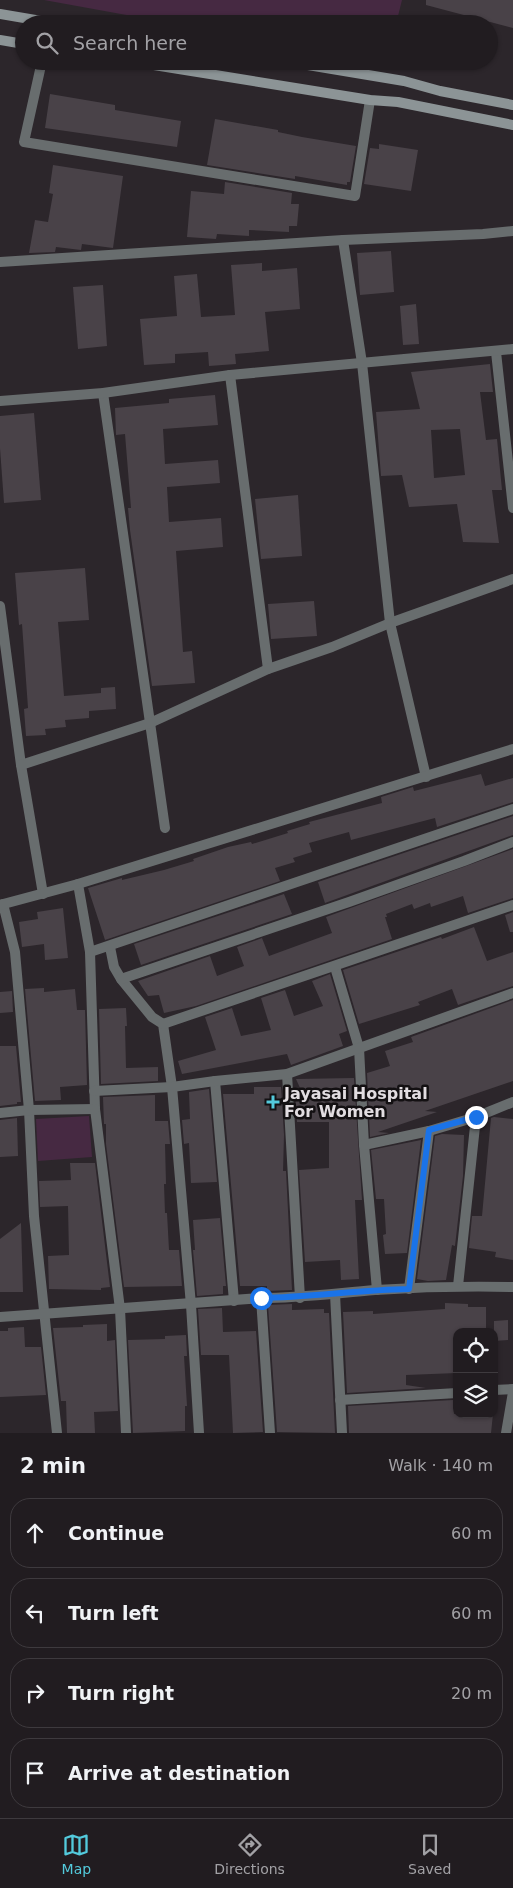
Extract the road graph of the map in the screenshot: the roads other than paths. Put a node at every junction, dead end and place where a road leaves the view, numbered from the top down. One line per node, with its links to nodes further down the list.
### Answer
1 (0, 14): 2 (street)
2 (15, 17)
3 (0, 40): 4 (street)
4 (15, 42)
5 (40, 70): 8 (street)
6 (185, 70): 8 (street)
7 (338, 70): 9 (street)
8 (370, 100): 10 (street)
9 (513, 105)
10 (513, 125)
11 (513, 231): 12 (street)
12 (343, 240): 13 (street); 16 (street)
13 (0, 262)
14 (513, 349): 15 (street)
15 (496, 352): 16 (street); 20 (street)
16 (362, 363): 17 (street); 23 (street)
17 (230, 375): 18 (street); 24 (street)
18 (103, 393): 19 (street); 25 (street)
19 (0, 401)
20 (513, 508)
21 (513, 579): 23 (street)
22 (0, 606): 27 (street)
23 (390, 623): 24 (street); 28 (street)
24 (268, 669): 25 (street)
25 (150, 723): 27 (street); 30 (street)
26 (513, 749): 28 (street)
27 (21, 765): 33 (street)
28 (426, 776): 32 (street)
29 (513, 809): 36 (street)
30 (165, 828)
31 (513, 842): 39 (street)
32 (78, 884): 33 (street); 37 (street)
33 (43, 894): 35 (street)
34 (513, 904): 38 (street)
35 (2, 905): 49 (street)
36 (110, 947): 37 (street); 39 (street)
37 (90, 952): 46 (street)
38 (335, 967): 41 (street); 42 (street)
39 (121, 979): 41 (street)
40 (513, 993): 42 (street)
41 (163, 1024): 45 (street)
42 (360, 1048): 43 (street); 53 (street)
43 (287, 1074): 44 (street); 60 (street)
44 (215, 1081): 45 (street); 61 (street)
45 (172, 1087): 46 (street); 62 (street)
46 (94, 1091): 48 (street)
47 (513, 1102): 51 (street)
48 (95, 1109): 49 (street); 63 (street)
49 (29, 1110): 50 (street); 64 (street)
50 (0, 1113)
51 (476, 1117): 52 (street); 54 (street)
52 (429, 1130): 53 (street); 56 (street)
53 (364, 1145): 57 (street)
54 (458, 1286): 55 (street); 56 (street)
55 (513, 1287)
56 (409, 1289): 57 (street)
57 (377, 1290): 58 (street)
58 (335, 1294): 60 (street); 69 (street)
59 (261, 1298): 60 (street); 61 (street); 73 (street)
60 (300, 1298)
61 (234, 1301): 62 (street)
62 (191, 1304): 63 (street); 72 (street)
63 (120, 1309): 64 (street); 71 (street)
64 (45, 1314): 65 (street); 70 (street)
65 (0, 1317)
66 (498, 1390): 67 (street)
67 (513, 1390): 75 (street)
68 (453, 1393): 69 (street)
69 (340, 1400): 74 (street)
70 (57, 1433)
71 (126, 1433)
72 (199, 1433)
73 (270, 1433)
74 (342, 1433)
75 (506, 1433)

